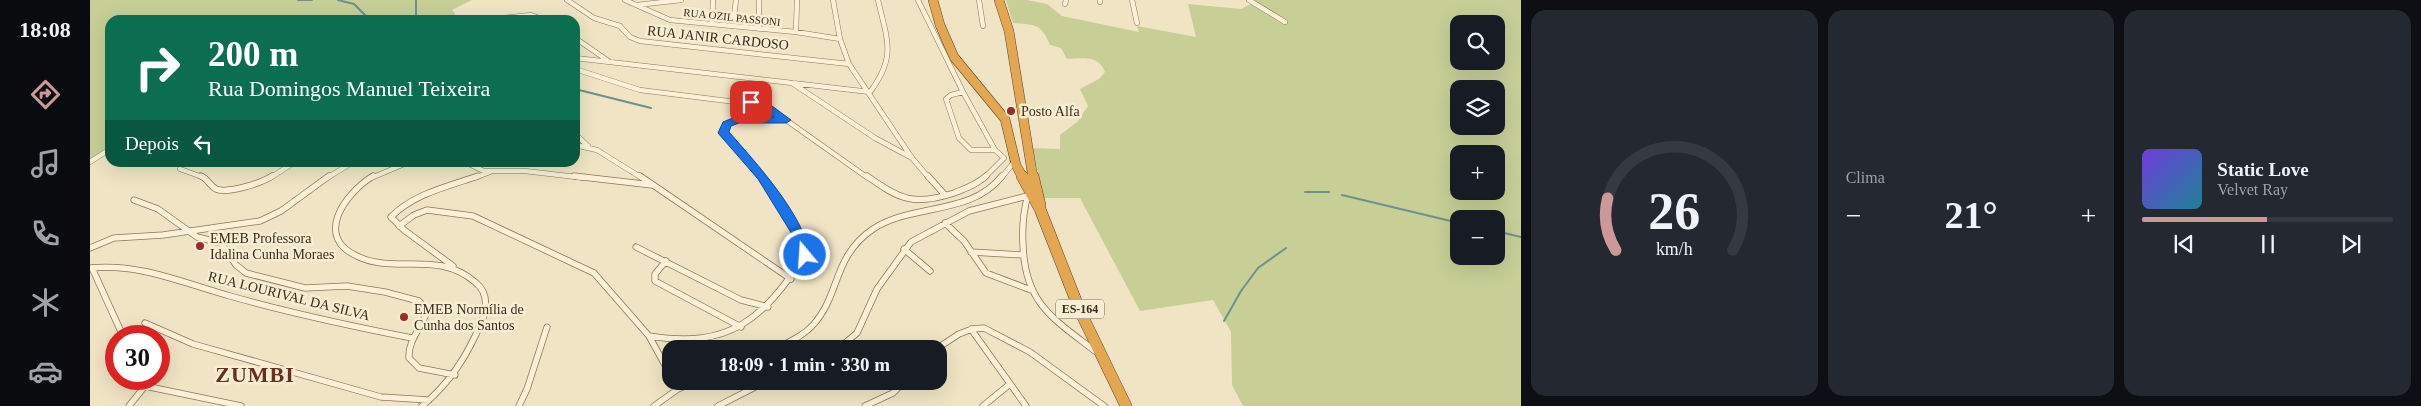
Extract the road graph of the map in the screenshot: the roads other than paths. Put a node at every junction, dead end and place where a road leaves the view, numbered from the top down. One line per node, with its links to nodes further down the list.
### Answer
1 (566, 0): 27 (street, RUA JANIR CARDOSO)
2 (625, 0): 16 (street, RUA OZIL PASSONI)
3 (681, 0): 16 (street)
4 (713, 0): 17 (street)
5 (736, 0): 17 (street)
6 (759, 0): 21 (street)
7 (797, 0): 22 (street)
8 (832, 0): 23 (street)
9 (878, 0): 30 (street)
10 (918, 0): 31 (street)
11 (932, 0): 40 (highway, ES-164)
12 (979, 0): 20 (street)
13 (999, 0): 49 (highway, ES-164)
14 (1132, 0): 19 (street)
15 (1249, 0): 18 (street)
16 (636, 5): 17 (street, RUA OZIL PASSONI)
17 (712, 21): 21 (street, RUA OZIL PASSONI)
18 (1285, 22)
19 (1137, 23)
20 (982, 26)
21 (759, 29): 22 (street, RUA OZIL PASSONI)
22 (796, 32): 23 (street, RUA OZIL PASSONI)
23 (840, 39): 27 (street)
24 (580, 41): 26 (street)
25 (580, 59): 26 (street)
26 (611, 63): 29 (street)
27 (849, 64): 30 (street)
28 (580, 71): 32 (street)
29 (792, 83): 30 (street); 38 (street)
30 (870, 92): 38 (street)
31 (962, 92): 36 (street); 36 (street)
32 (786, 120): 52 (street); 67 (street)
33 (580, 139): 35 (street)
34 (580, 145): 35 (street)
35 (588, 146): 50 (street)
36 (995, 150): 39 (street)
37 (105, 152): 41 (street)
38 (912, 158): 52 (street)
39 (1004, 158): 40 (street); 52 (street)
40 (1014, 159): 48 (highway, ES-164); 77 (street)
41 (90, 162)
42 (287, 167): 46 (street)
43 (345, 167): 57 (street)
44 (396, 167): 64 (street)
45 (476, 167): 47 (street)
46 (180, 169)
47 (493, 171): 50 (street); 56 (street)
48 (1019, 173): 49 (highway); 51 (highway, ES-164)
49 (1034, 175): 54 (highway, ES-164)
50 (655, 186): 67 (street)
51 (1029, 194): 54 (highway, ES-164); 55 (street); 62 (street)
52 (945, 195)
53 (134, 200): 57 (street)
54 (1040, 209): 80 (highway, ES-164)
55 (945, 224): 60 (street); 61 (street)
56 (399, 226): 64 (street); 75 (street)
57 (190, 232): 59 (street); 76 (street)
58 (636, 247): 63 (street)
59 (90, 248)
60 (904, 249): 66 (street); 78 (street)
61 (971, 252): 62 (street); 68 (street)
62 (1023, 255): 68 (street)
63 (666, 261): 69 (street); 72 (street)
64 (454, 266): 82 (street)
65 (91, 268): 71 (street); 76 (street, RUA LOURIVAL DA SILVA)
66 (930, 271)
67 (791, 278): 69 (street)
68 (1030, 290): 80 (street)
69 (768, 306): 72 (street)
70 (145, 323): 89 (street)
71 (118, 325)
72 (741, 326): 75 (street)
73 (547, 327): 94 (street)
74 (971, 329): 79 (street); 83 (street); 90 (street)
75 (649, 336): 81 (street)
76 (412, 338): 82 (street)
77 (795, 340)
78 (849, 340)
79 (947, 342)
80 (1104, 357): 101 (highway, ES-164)
81 (662, 360)
82 (455, 375): 89 (street)
83 (1010, 384): 98 (street); 99 (street)
84 (142, 390): 91 (street)
85 (164, 390): 92 (street)
86 (677, 390): 95 (street)
87 (749, 390): 96 (street)
88 (896, 390): 97 (street)
89 (429, 400): 93 (street)
90 (1093, 403): 100 (street)
91 (129, 406)
92 (241, 406)
93 (422, 406)
94 (519, 406)
95 (654, 406)
96 (718, 406)
97 (866, 406)
98 (983, 406)
99 (1026, 406)
100 (1104, 406)
101 (1126, 406)

